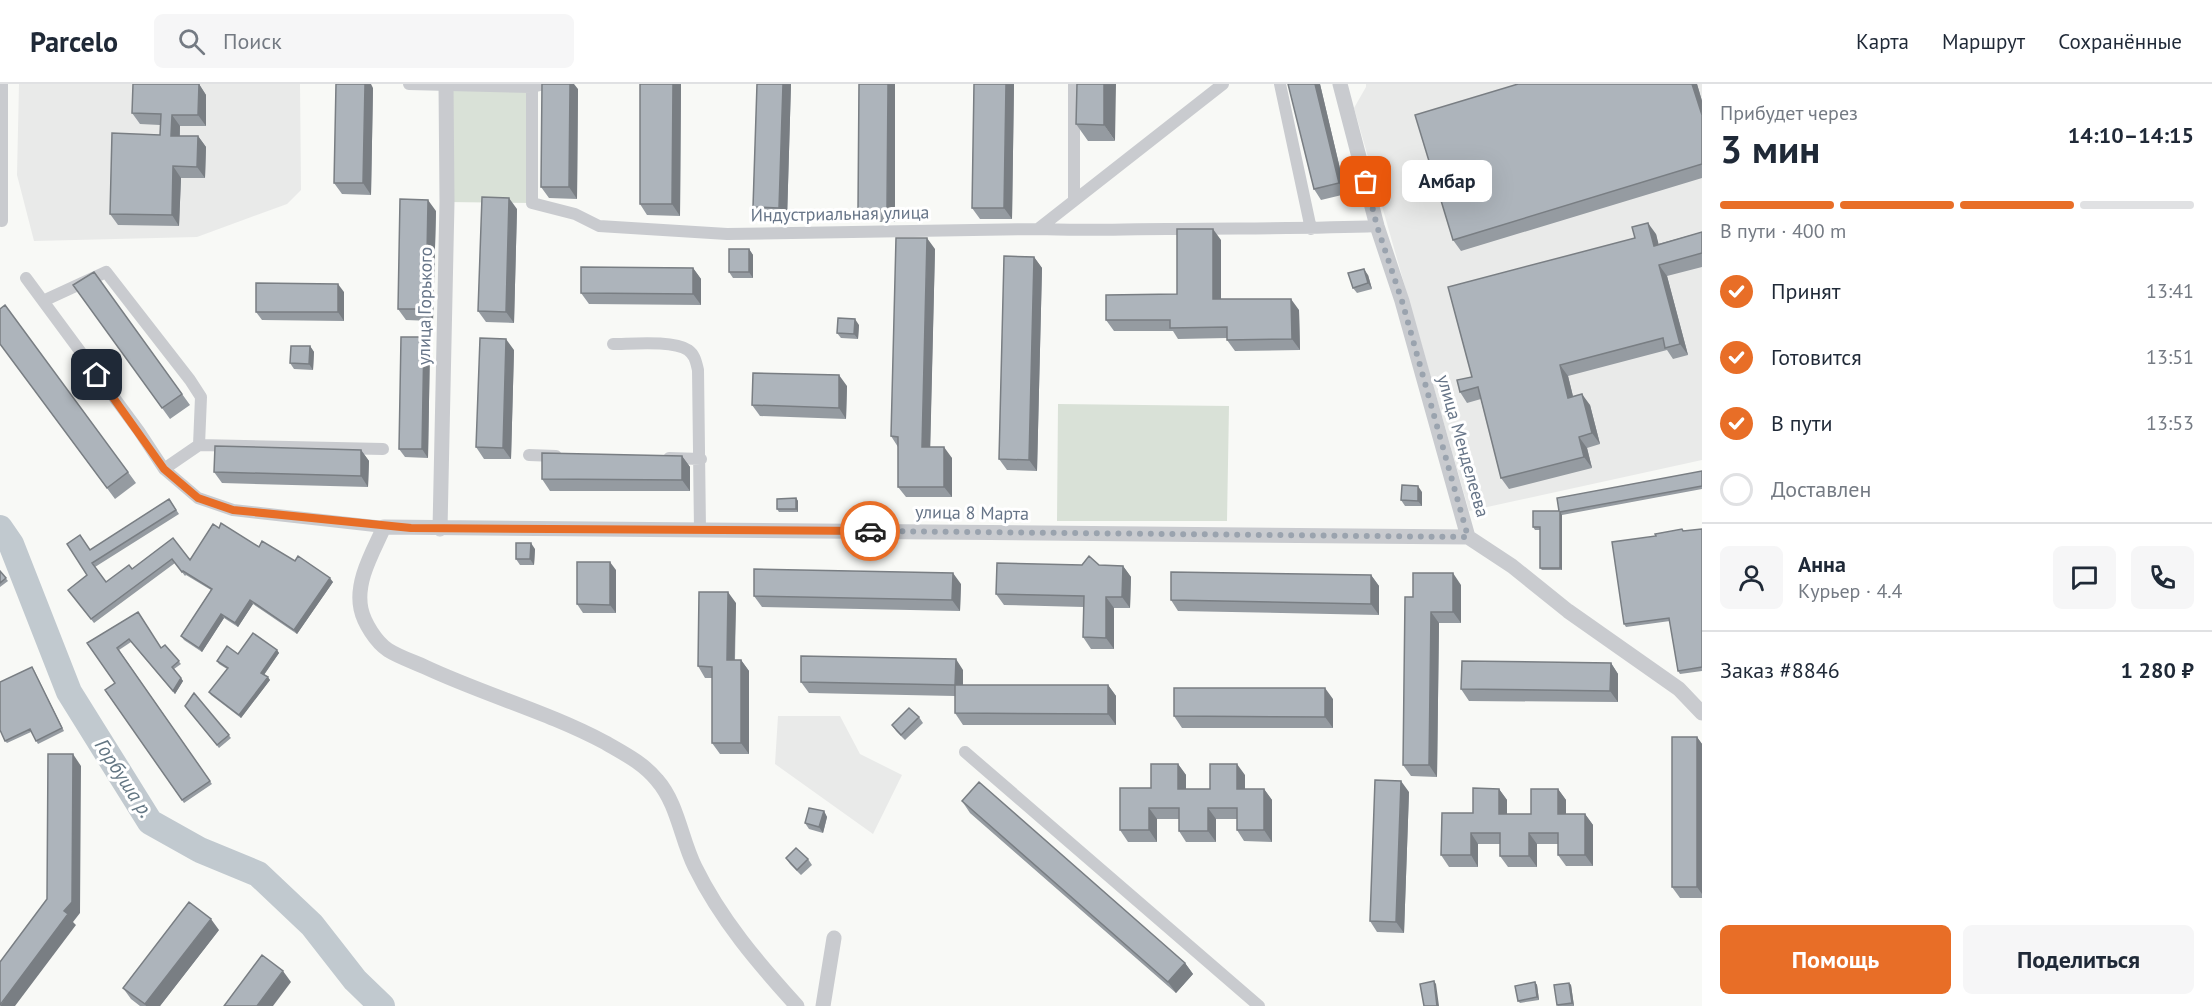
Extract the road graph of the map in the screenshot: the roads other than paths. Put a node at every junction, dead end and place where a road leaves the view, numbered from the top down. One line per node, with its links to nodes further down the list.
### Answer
1 (2, 84): 10 (street)
2 (409, 84): 7 (street)
3 (1074, 84): 9 (street)
4 (1222, 84): 9 (street)
5 (1280, 84): 13 (street)
6 (1340, 84): 11 (street, улица Менделеева)
7 (446, 85): 8 (street); 25 (street, улица Горького)
8 (536, 85): 12 (street, Индустриальная улица)
9 (1074, 200): 12 (street)
10 (2, 221)
11 (1377, 226): 13 (street); 27 (street, улица Менделеева)
12 (1038, 229): 13 (street)
13 (1311, 229)
14 (26, 279): 15 (street)
15 (43, 301): 17 (street); 23 (street)
16 (613, 344): 22 (street)
17 (199, 445): 18 (street); 23 (street)
18 (383, 449)
19 (529, 455): 20 (street)
20 (563, 456)
21 (655, 458): 22 (street)
22 (701, 459): 26 (street)
23 (164, 469): 24 (street)
24 (384, 527): 25 (street, улица 8 Марта); 31 (street)
25 (440, 529): 26 (street, улица 8 Марта)
26 (700, 530): 27 (street, улица 8 Марта)
27 (1468, 537): 28 (street, улица Менделеева)
28 (1702, 713)
29 (965, 752): 33 (street)
30 (834, 939): 32 (street)
31 (797, 1006)
32 (823, 1006)
33 (1259, 1006)

